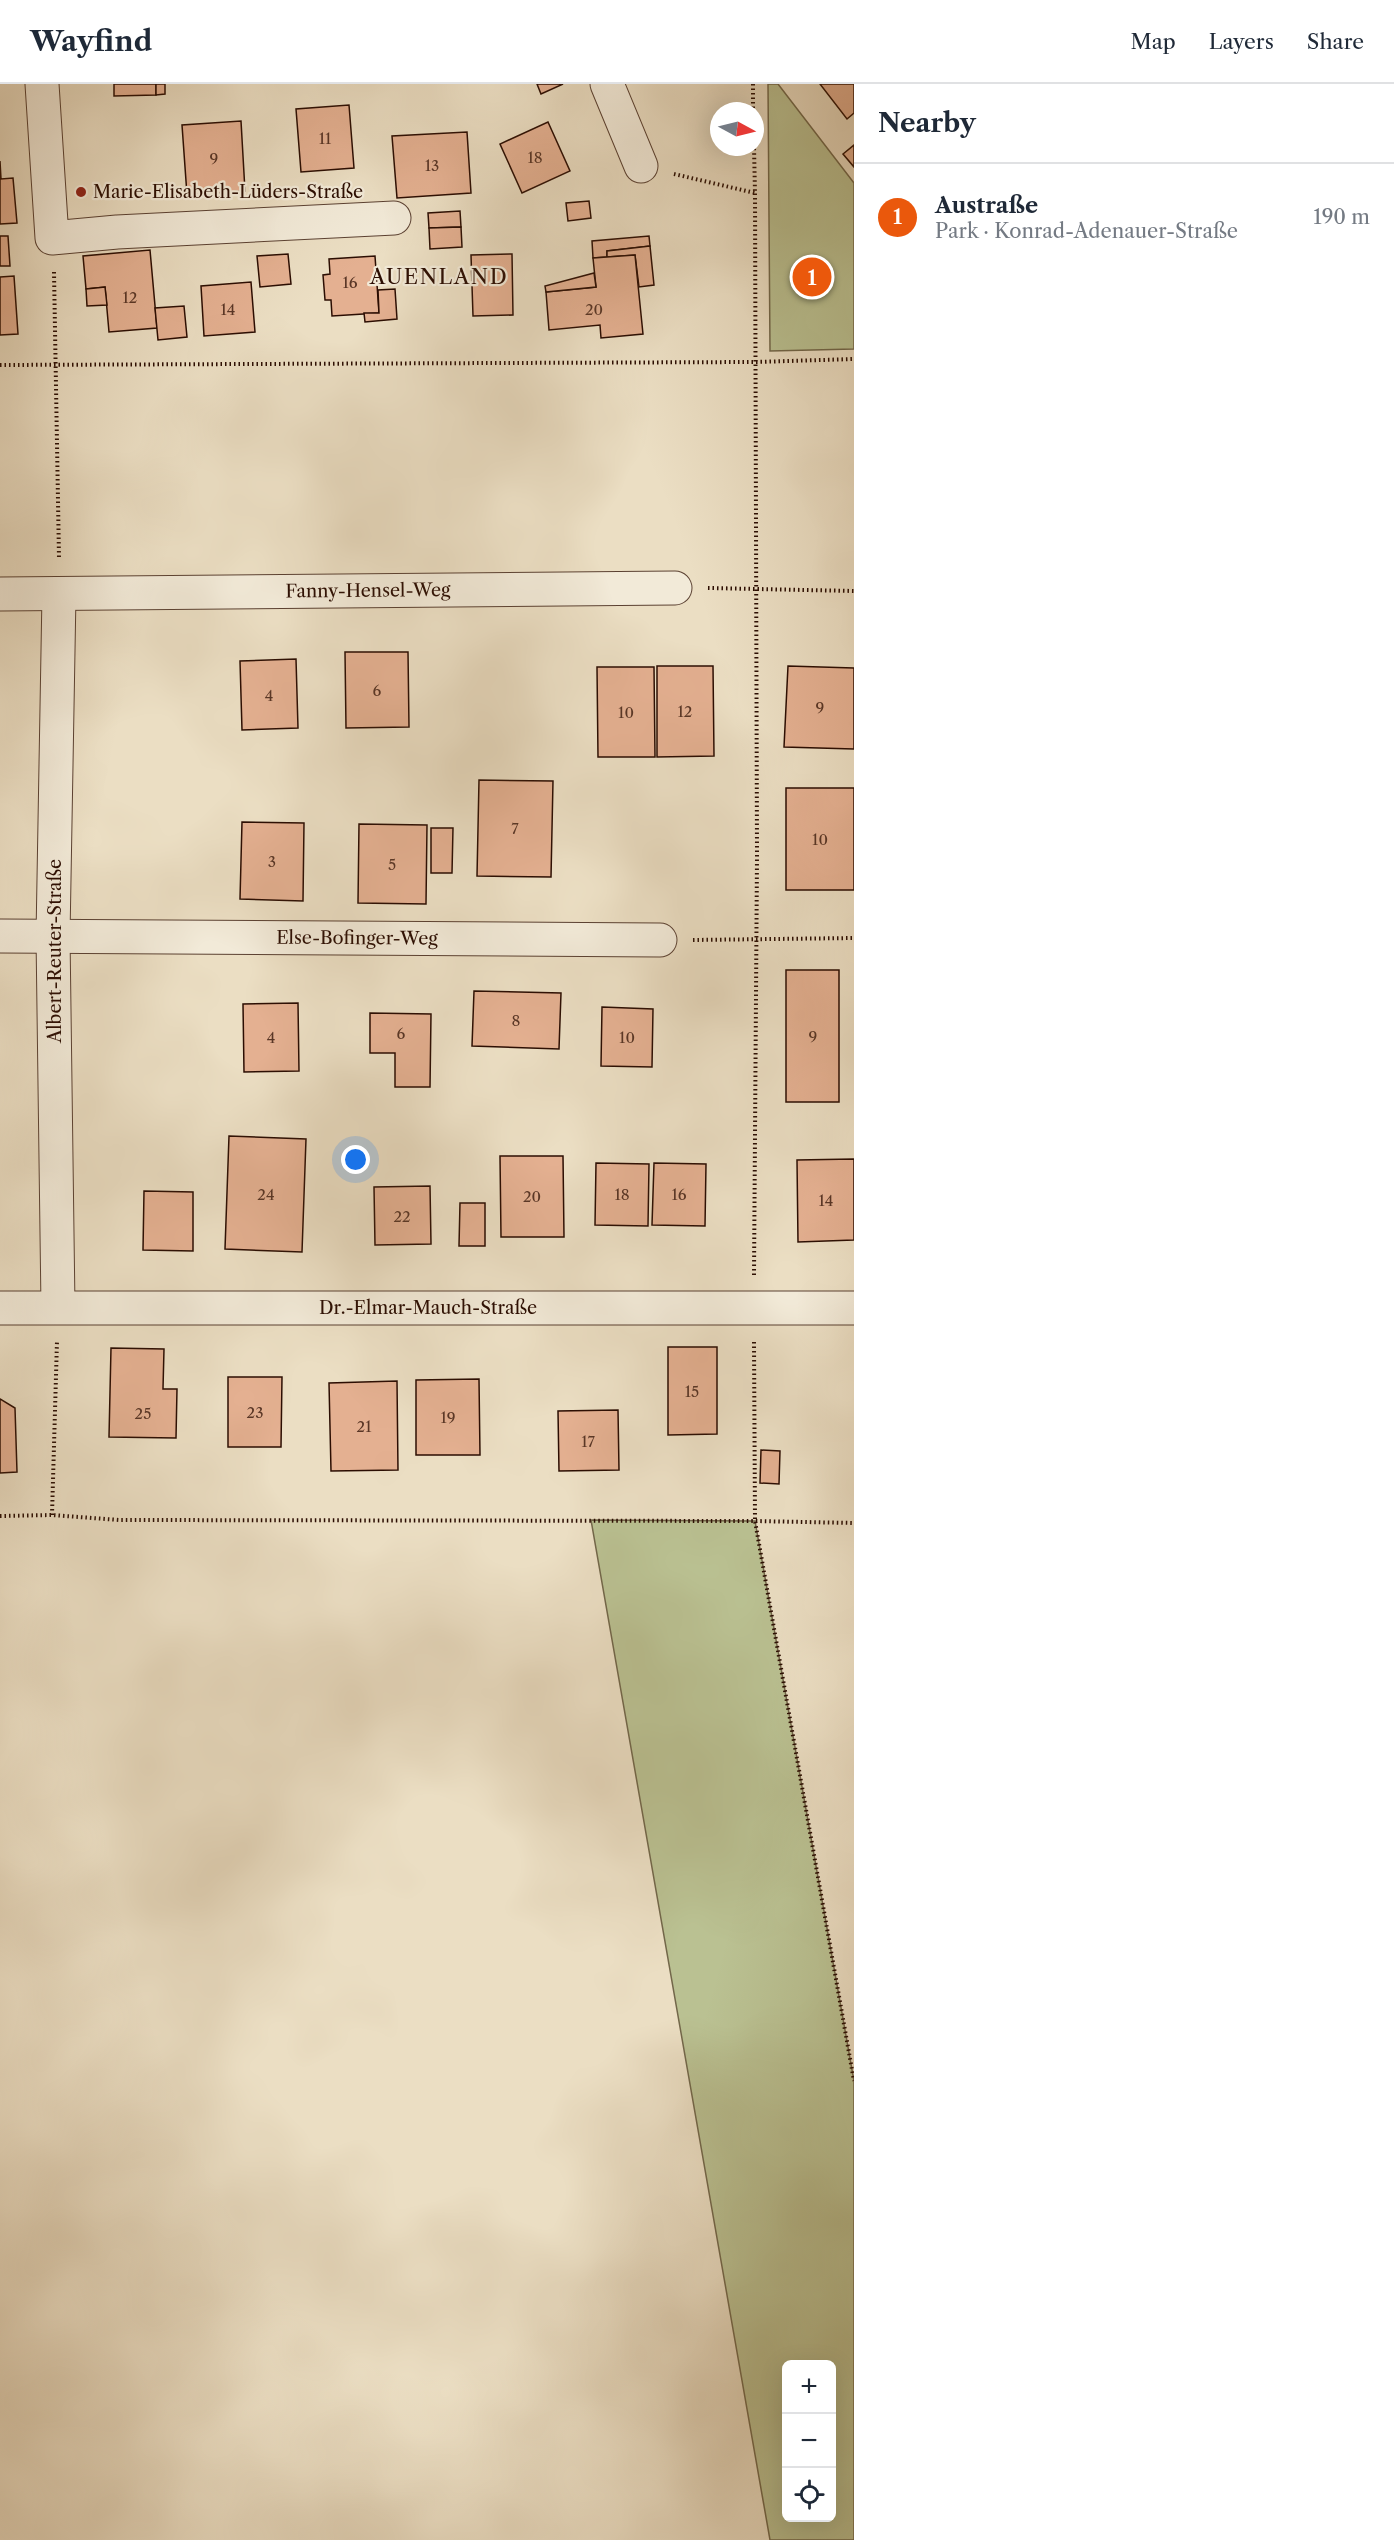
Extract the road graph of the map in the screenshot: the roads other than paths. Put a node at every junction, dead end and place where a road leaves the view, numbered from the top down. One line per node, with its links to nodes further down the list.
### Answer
1 (42, 84): 4 (street)
2 (607, 84): 3 (street)
3 (641, 166)
4 (394, 218)
5 (675, 588): 7 (street, Fanny-Hensel-Weg)
6 (0, 594): 7 (street, Fanny-Hensel-Weg)
7 (59, 594): 9 (street, Albert-Reuter-Straße)
8 (0, 936): 9 (street, Else-Bofinger-Weg)
9 (53, 936): 10 (street, Else-Bofinger-Weg); 12 (street, Albert-Reuter-Straße)
10 (660, 940)
11 (0, 1308): 12 (street, Dr.-Elmar-Mauch-Straße)
12 (58, 1308): 13 (street, Dr.-Elmar-Mauch-Straße)
13 (854, 1308)

